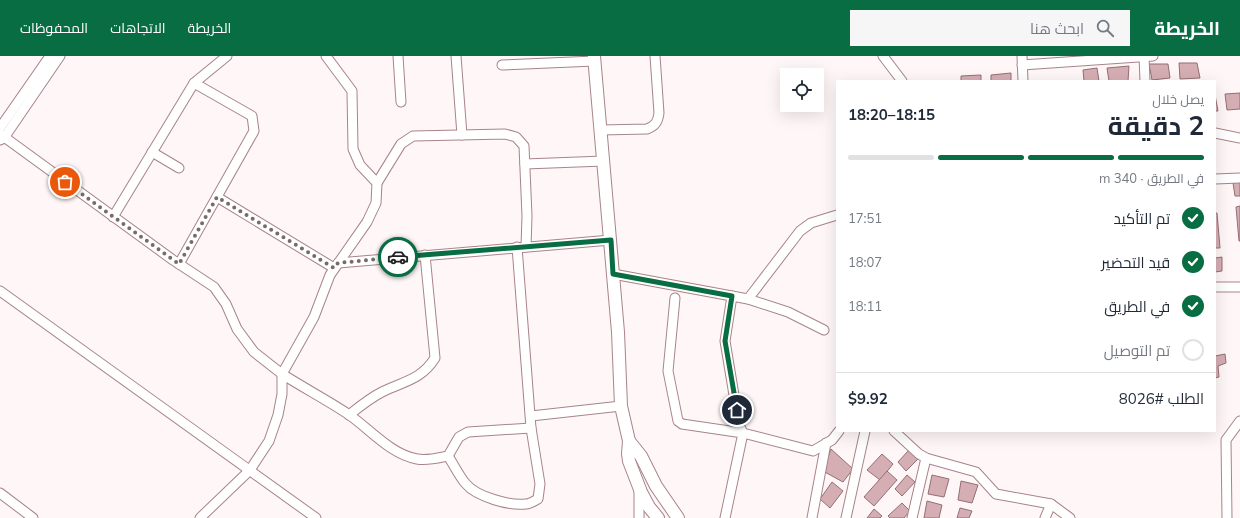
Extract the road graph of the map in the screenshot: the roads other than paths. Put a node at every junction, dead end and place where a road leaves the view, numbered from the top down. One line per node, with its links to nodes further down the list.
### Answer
1 (50, 56): 20 (street)
2 (60, 56): 24 (street)
3 (227, 56): 18 (street)
4 (326, 56): 32 (street)
5 (398, 56): 19 (street)
6 (456, 56): 23 (street)
7 (655, 56): 21 (street)
8 (883, 56): 14 (street)
9 (891, 56): 14 (street)
10 (1147, 56): 12 (street); 17 (street)
11 (595, 58): 13 (street); 21 (street)
12 (1022, 60): 16 (street)
13 (502, 65)
14 (892, 68): 15 (street)
15 (901, 80)
16 (1023, 80)
17 (1145, 80)
18 (194, 83): 26 (street); 33 (street)
19 (401, 102)
20 (0, 128)
21 (601, 130): 27 (street)
22 (1216, 133): 25 (street)
23 (462, 135): 28 (street); 32 (street)
24 (1, 137): 35 (street)
25 (1240, 138)
26 (152, 152): 29 (street); 35 (street)
27 (604, 161): 28 (street); 36 (street)
28 (525, 164): 37 (street)
29 (179, 168)
30 (1240, 178): 31 (street)
31 (1216, 179)
32 (377, 183): 40 (street)
33 (217, 197): 39 (street); 40 (street)
34 (836, 215): 47 (street)
35 (113, 217): 39 (street)
36 (611, 240): 37 (street); 41 (street)
37 (522, 247): 38 (street); 52 (street)
38 (426, 255): 40 (street); 51 (street)
39 (179, 264): 49 (street)
40 (336, 265): 49 (street)
41 (613, 274): 45 (street); 50 (street)
42 (1216, 287): 43 (street)
43 (1240, 287)
44 (0, 291): 63 (street)
45 (732, 296): 47 (street); 55 (street)
46 (675, 298): 55 (street)
47 (748, 299): 48 (street)
48 (824, 330)
49 (282, 374): 51 (street); 63 (street)
50 (621, 406): 52 (street); 59 (street)
51 (349, 415): 61 (street)
52 (531, 416): 54 (street)
53 (1240, 421): 79 (street)
54 (532, 428): 61 (street); 61 (street)
55 (742, 432): 60 (street); 73 (street)
56 (838, 432): 60 (street)
57 (865, 432): 75 (street)
58 (895, 432): 62 (street)
59 (630, 441): 64 (street); 67 (street)
60 (826, 443): 74 (street)
61 (448, 456)
62 (926, 458): 66 (street); 76 (street)
63 (250, 470): 69 (street); 70 (street)
64 (638, 486): 71 (street); 72 (street)
65 (0, 493): 68 (street)
66 (1051, 504): 77 (street); 78 (street)
67 (674, 514): 72 (street)
68 (33, 518)
69 (200, 518)
70 (316, 518)
71 (639, 518)
72 (658, 518)
73 (725, 518)
74 (812, 518)
75 (846, 518)
76 (912, 518)
77 (1045, 518)
78 (1070, 518)
79 (1227, 518)

